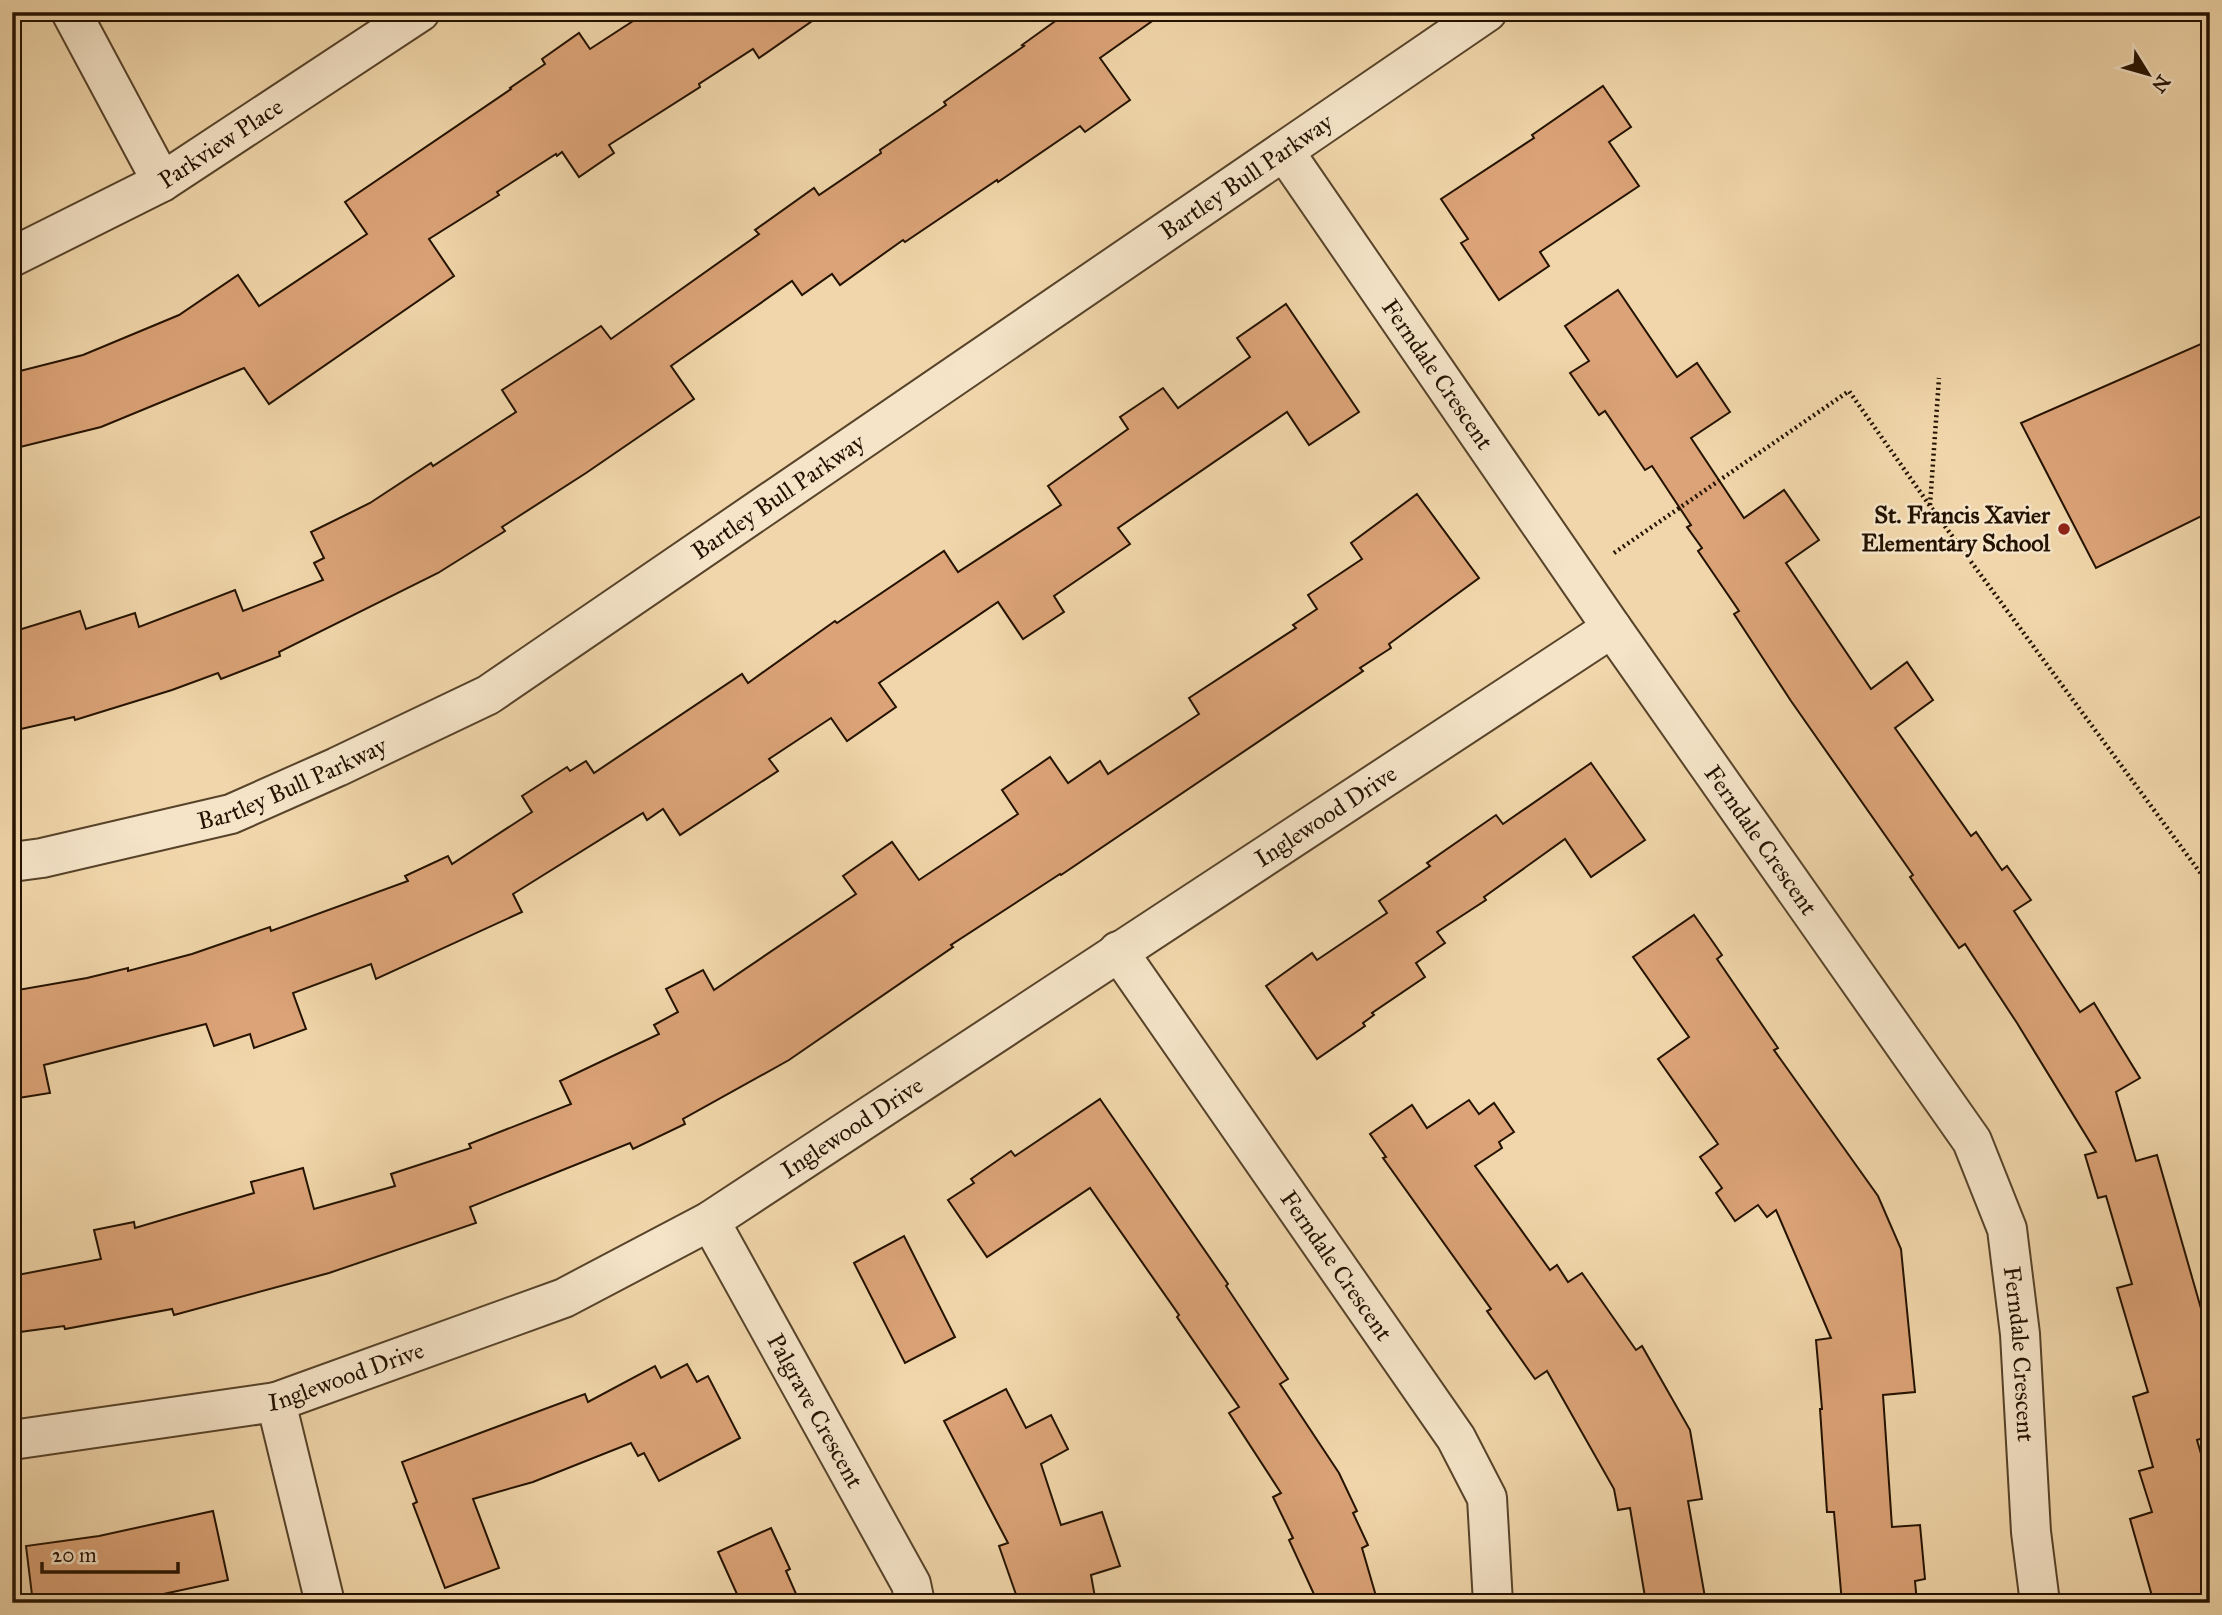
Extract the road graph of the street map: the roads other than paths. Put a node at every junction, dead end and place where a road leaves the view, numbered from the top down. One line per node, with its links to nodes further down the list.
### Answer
1 (71, 12): 5 (street)
2 (420, 12): 5 (street, Parkview Place)
3 (1487, 12): 4 (street, Bartley Bull Parkway)
4 (1284, 151): 7 (street, Ferndale Crescent); 8 (street, Bartley Bull Parkway)
5 (162, 182): 6 (street, Parkview Place)
6 (12, 257)
7 (1612, 628): 9 (street, Inglewood Drive); 16 (street, Ferndale Crescent)
8 (12, 862)
9 (1118, 951): 10 (street, Inglewood Drive); 15 (street, Ferndale Crescent)
10 (710, 1221): 11 (street, Inglewood Drive); 14 (street, Palgrave Crescent)
11 (276, 1402): 12 (street, Inglewood Drive); 13 (street)
12 (12, 1440)
13 (325, 1603)
14 (915, 1603)
15 (1493, 1603)
16 (2040, 1603)

